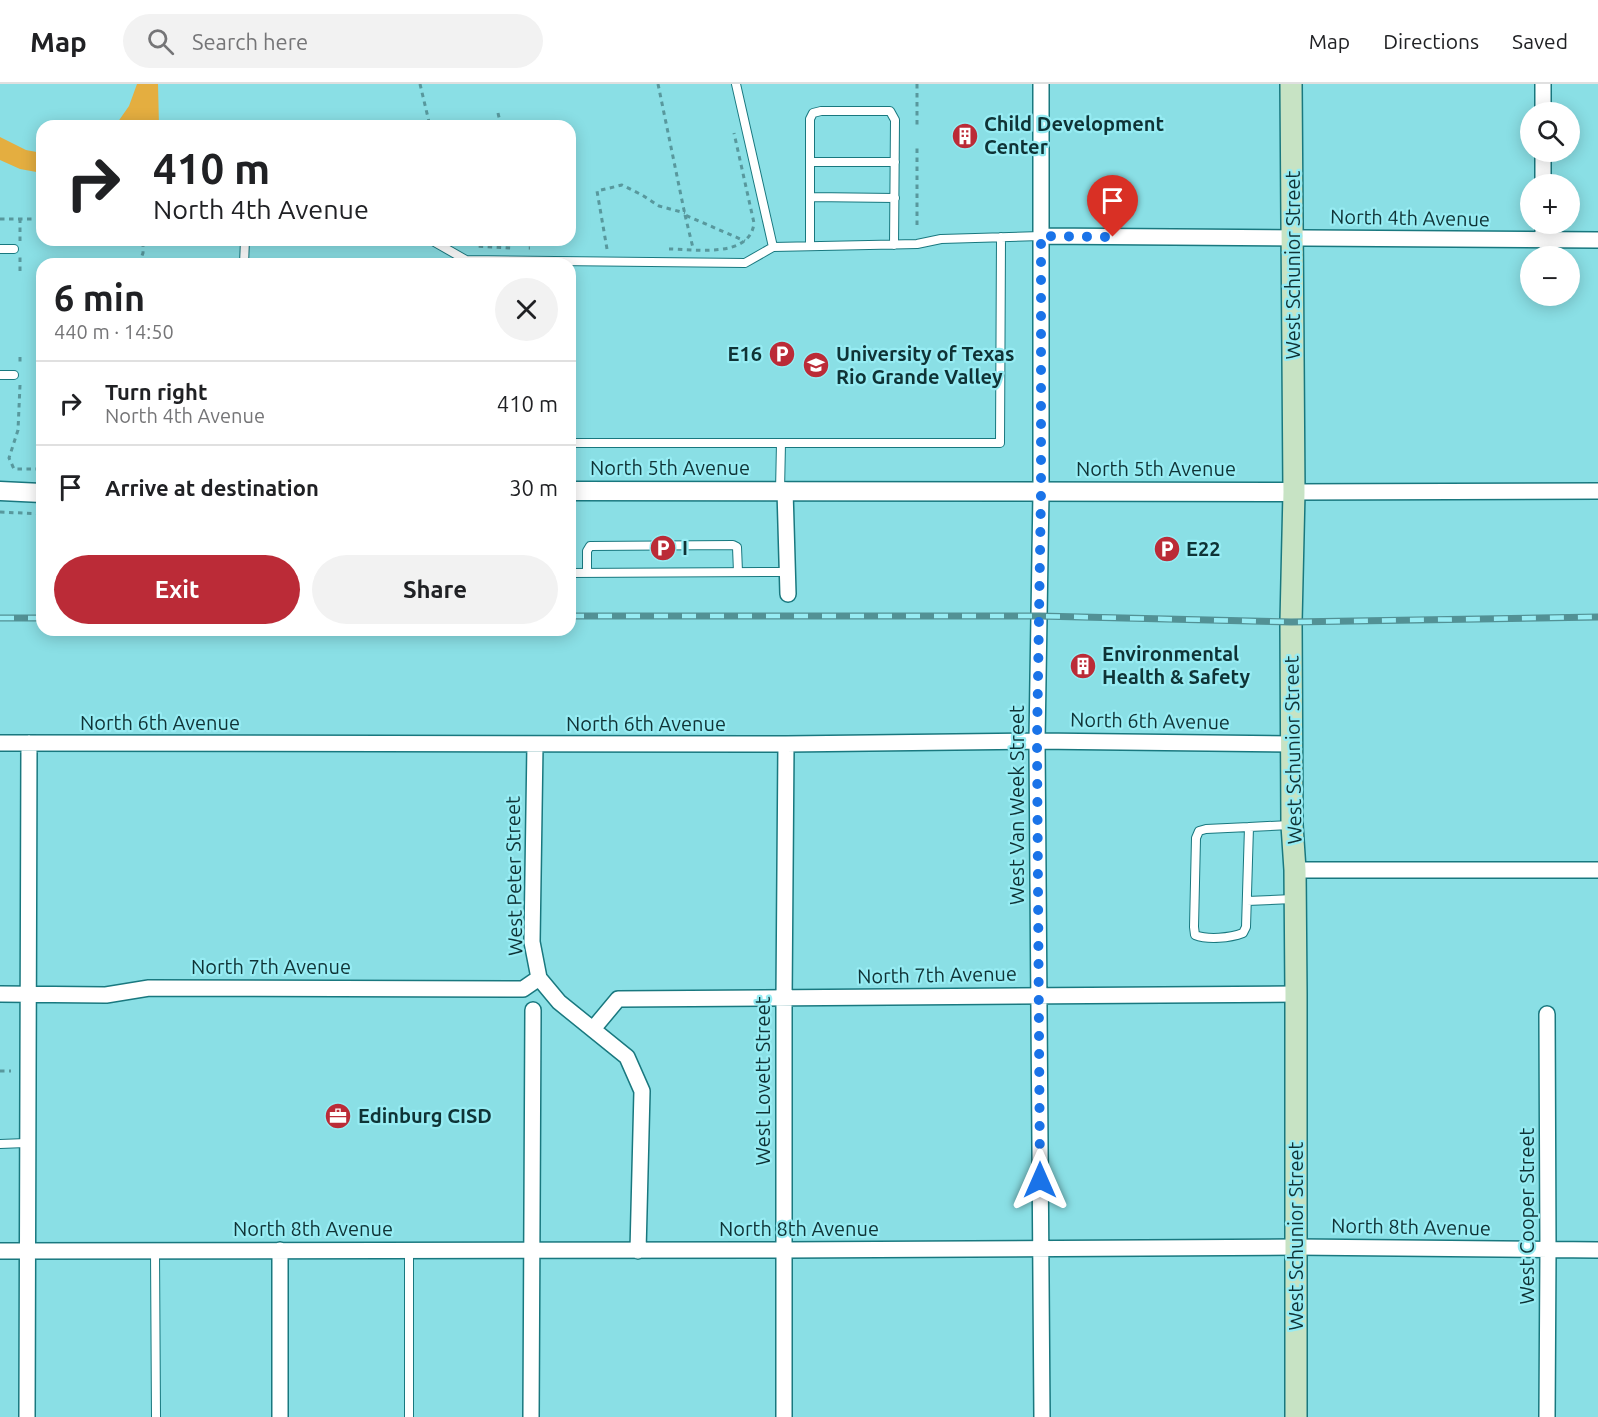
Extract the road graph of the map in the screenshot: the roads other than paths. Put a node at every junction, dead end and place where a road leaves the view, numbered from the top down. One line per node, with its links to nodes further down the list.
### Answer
1 (736, 84): 19 (lane)
2 (1041, 84): 11 (street, West Van Week Street)
3 (1291, 84): 13 (main road, West Schunior Street)
4 (1543, 84): 5 (street)
5 (1543, 102)
6 (810, 162): 7 (lane); 7 (lane); 8 (lane)
7 (895, 162): 9 (lane)
8 (810, 197): 9 (lane); 18 (lane)
9 (895, 198): 16 (lane)
10 (1543, 234): 15 (street)
11 (1041, 236): 12 (lane); 13 (street, North 4th Avenue); 32 (street, West Van Week Street)
12 (1001, 237): 16 (lane); 27 (lane)
13 (1293, 237): 15 (street, North 4th Avenue); 33 (main road, West Schunior Street)
14 (1598, 240): 15 (street, North 4th Avenue)
15 (1543, 241)
16 (894, 245): 18 (lane)
17 (441, 246): 22 (lane)
18 (810, 246): 19 (lane)
19 (773, 247): 23 (lane)
20 (0, 249): 21 (lane)
21 (14, 249)
22 (462, 258)
23 (576, 263)
24 (0, 375): 25 (lane)
25 (17, 376)
26 (576, 443): 27 (lane)
27 (781, 443): 28 (lane)
28 (783, 490): 30 (street, North 5th Avenue); 32 (street, North 5th Avenue); 36 (street)
29 (0, 491): 34 (street)
30 (576, 491)
31 (1598, 491): 33 (street, North 5th Avenue)
32 (1041, 492): 33 (street, North 5th Avenue); 40 (street, West Van Week Street)
33 (1294, 492): 44 (main road, West Schunior Street)
34 (36, 493)
35 (738, 572): 36 (lane); 38 (lane); 38 (lane)
36 (788, 572): 39 (street)
37 (576, 573): 38 (lane)
38 (587, 573)
39 (788, 594)
40 (1037, 741): 43 (street, North 6th Avenue); 44 (street, North 6th Avenue); 56 (street, West Van Week Street)
41 (0, 743): 42 (street, North 6th Avenue)
42 (29, 743): 45 (street, North 6th Avenue); 54 (street)
43 (786, 744): 45 (street, North 6th Avenue); 57 (street, West Lovett Street)
44 (1292, 744): 46 (main road, West Schunior Street)
45 (534, 745): 52 (street, West Peter Street)
46 (1292, 825): 47 (lane); 48 (main road, West Schunior Street)
47 (1249, 827): 51 (lane); 51 (lane)
48 (1295, 870): 49 (street); 50 (main road, West Schunior Street)
49 (1598, 870)
50 (1295, 899): 51 (lane); 55 (main road, West Schunior Street)
51 (1247, 901)
52 (539, 978): 54 (street, North 7th Avenue); 60 (street, West Peter Street)
53 (0, 994): 54 (street, North 7th Avenue)
54 (30, 994): 61 (street)
55 (1296, 994): 56 (street, North 7th Avenue); 63 (main road, West Schunior Street)
56 (1040, 995): 57 (street, North 7th Avenue); 64 (street, West Van Week Street)
57 (784, 999): 60 (street, North 7th Avenue); 68 (street, West Lovett Street)
58 (533, 1010): 73 (street)
59 (1547, 1014): 69 (street, West Cooper Street)
60 (593, 1029): 74 (street, West Peter Street)
61 (26, 1143): 62 (lane); 72 (street)
62 (0, 1144)
63 (1296, 1247): 64 (street, North 8th Avenue); 69 (street, North 8th Avenue); 82 (main road, West Schunior Street)
64 (1040, 1249): 68 (street, North 8th Avenue); 81 (street, West Van Week Street)
65 (155, 1250): 66 (street, North 8th Avenue); 72 (street, North 8th Avenue); 76 (lane)
66 (280, 1250): 67 (street, North 8th Avenue); 77 (street)
67 (409, 1250): 73 (street, North 8th Avenue); 78 (lane)
68 (784, 1250): 74 (street, North 8th Avenue); 80 (street, West Lovett Street)
69 (1548, 1250): 70 (street, North 8th Avenue); 83 (street, West Cooper Street)
70 (1598, 1250)
71 (0, 1251): 72 (street, North 8th Avenue)
72 (26, 1251): 75 (street)
73 (530, 1251): 74 (street, North 8th Avenue); 79 (street)
74 (638, 1251)
75 (27, 1417)
76 (156, 1417)
77 (280, 1417)
78 (409, 1417)
79 (531, 1417)
80 (784, 1417)
81 (1042, 1417)
82 (1296, 1417)
83 (1547, 1417)

